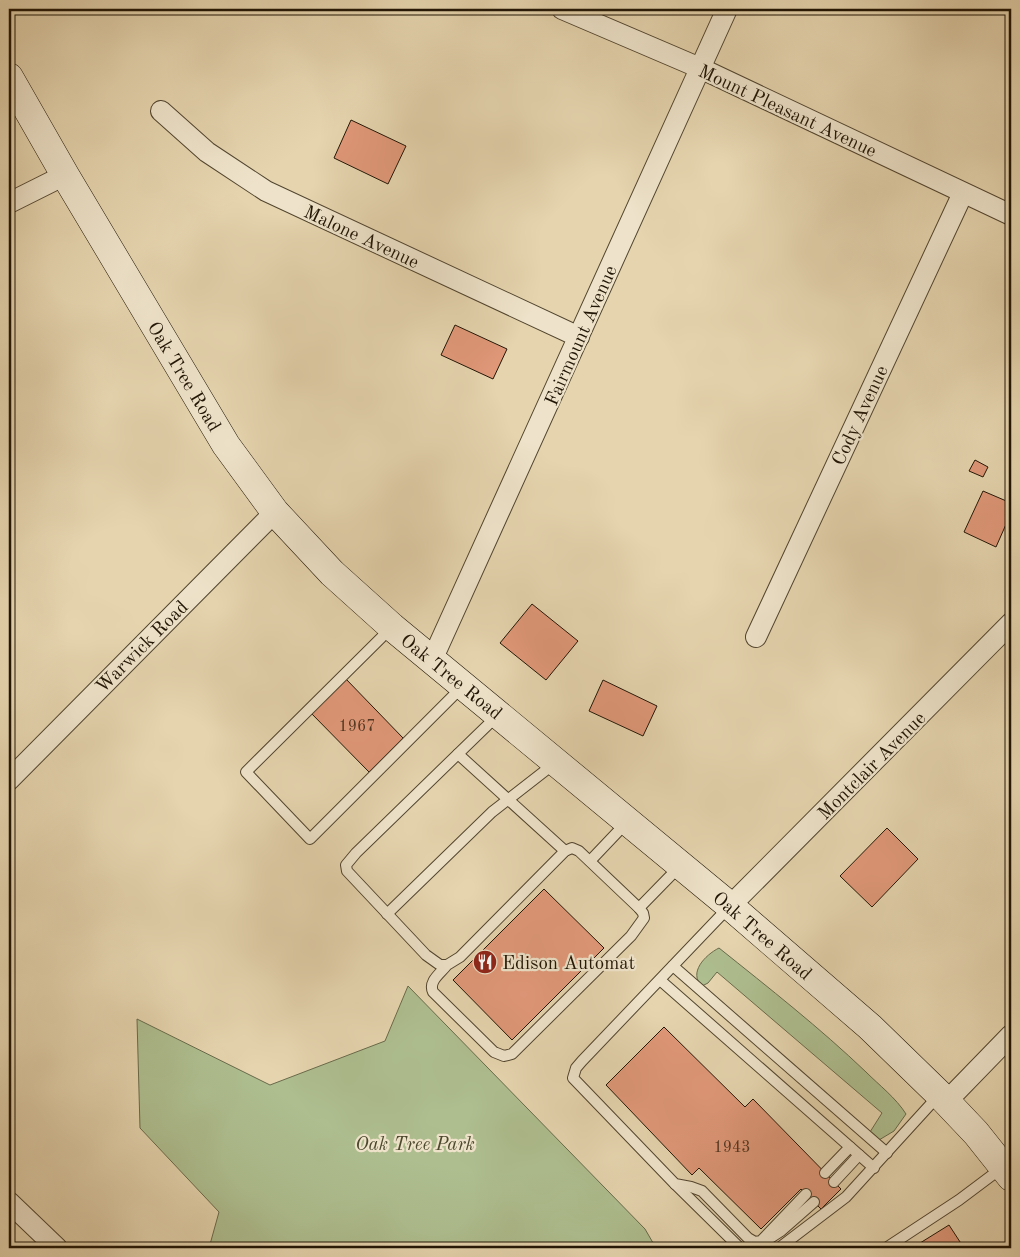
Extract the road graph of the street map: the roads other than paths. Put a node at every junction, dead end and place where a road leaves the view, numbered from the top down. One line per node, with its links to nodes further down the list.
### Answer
1 (562, 9): 3 (street, Mount Pleasant Avenue)
2 (727, 9): 3 (street, Fairmount Avenue)
3 (700, 68): 7 (street, Mount Pleasant Avenue); 10 (street, Fairmount Avenue)
4 (9, 77): 6 (main road, Oak Tree Road)
5 (161, 111): 10 (street, Malone Avenue)
6 (65, 175): 8 (street); 11 (main road, Oak Tree Road)
7 (963, 193): 9 (street, Mount Pleasant Avenue); 14 (street, Cody Avenue)
8 (9, 203)
9 (1011, 216)
10 (579, 337): 15 (street, Fairmount Avenue)
11 (275, 512): 13 (main road, Oak Tree Road); 20 (street, Warwick Road)
12 (1011, 623): 26 (street, Montclair Avenue)
13 (392, 627): 15 (main road, Oak Tree Road); 16 (lane)
14 (756, 637)
15 (432, 660): 16 (main road, Oak Tree Road)
16 (464, 686): 17 (main road, Oak Tree Road)
17 (499, 715): 18 (lane); 19 (main road, Oak Tree Road)
18 (458, 754): 21 (lane); 28 (lane)
19 (556, 762): 21 (lane); 22 (main road, Oak Tree Road)
20 (9, 780)
21 (508, 799): 23 (lane); 28 (lane)
22 (628, 822): 24 (lane); 25 (main road, Oak Tree Road)
23 (565, 851): 24 (lane); 29 (lane)
24 (590, 861): 27 (lane)
25 (681, 865): 26 (main road, Oak Tree Road); 27 (lane)
26 (730, 906): 30 (lane); 33 (main road, Oak Tree Road)
27 (639, 908): 29 (lane)
28 (387, 914): 29 (lane)
29 (447, 965)
30 (673, 966): 31 (lane); 35 (lane)
31 (660, 980): 34 (lane); 41 (lane)
32 (1011, 1035): 33 (street)
33 (943, 1098): 35 (lane); 38 (main road, Oak Tree Road)
34 (850, 1147): 36 (lane); 39 (lane)
35 (887, 1153): 37 (lane)
36 (859, 1155): 37 (lane); 40 (lane)
37 (874, 1168): 48 (lane)
38 (1007, 1172): 49 (lane)
39 (825, 1173)
40 (834, 1182)
41 (676, 1184): 45 (lane); 47 (lane)
42 (806, 1194): 45 (lane)
43 (9, 1202): 46 (street)
44 (814, 1202): 45 (lane)
45 (761, 1241)
46 (58, 1248)
47 (740, 1248)
48 (780, 1248)
49 (886, 1248)

